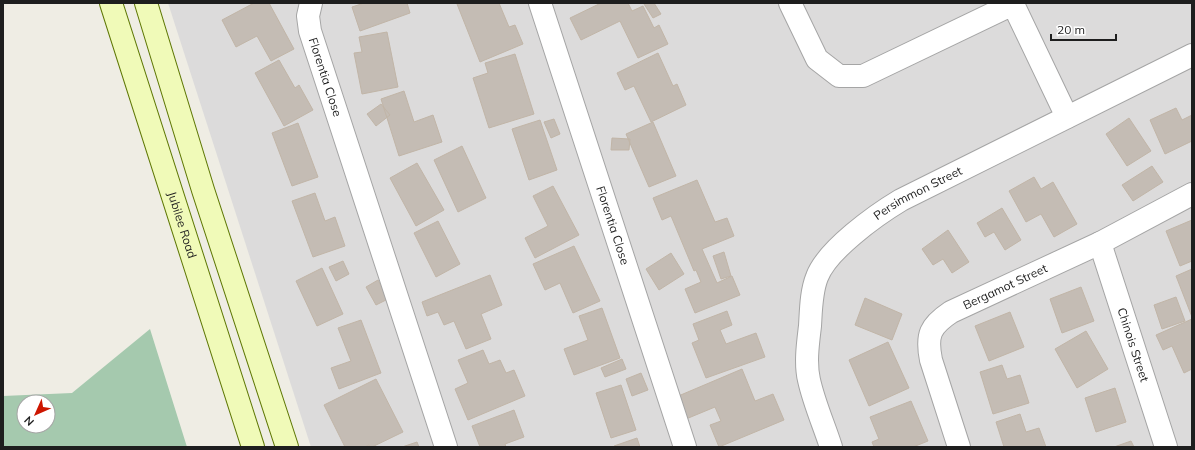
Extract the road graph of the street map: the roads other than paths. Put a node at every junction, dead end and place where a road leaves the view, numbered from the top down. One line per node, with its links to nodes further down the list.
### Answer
1 (111, 3): 11 (main road, Jubilee Road)
2 (146, 3): 12 (main road)
3 (311, 3): 13 (street, Florentia Close)
4 (540, 3): 14 (street, Florentia Close)
5 (790, 3): 6 (street)
6 (1014, 3): 8 (street)
7 (1192, 55): 8 (street, Persimmon Street)
8 (1067, 117): 15 (street, Persimmon Street)
9 (1192, 194): 10 (street, Bergamot Street)
10 (1100, 243): 16 (street, Bergamot Street); 17 (street, Chinois Street)
11 (253, 447)
12 (286, 447)
13 (446, 447)
14 (685, 447)
15 (831, 447)
16 (959, 447)
17 (1166, 447)

